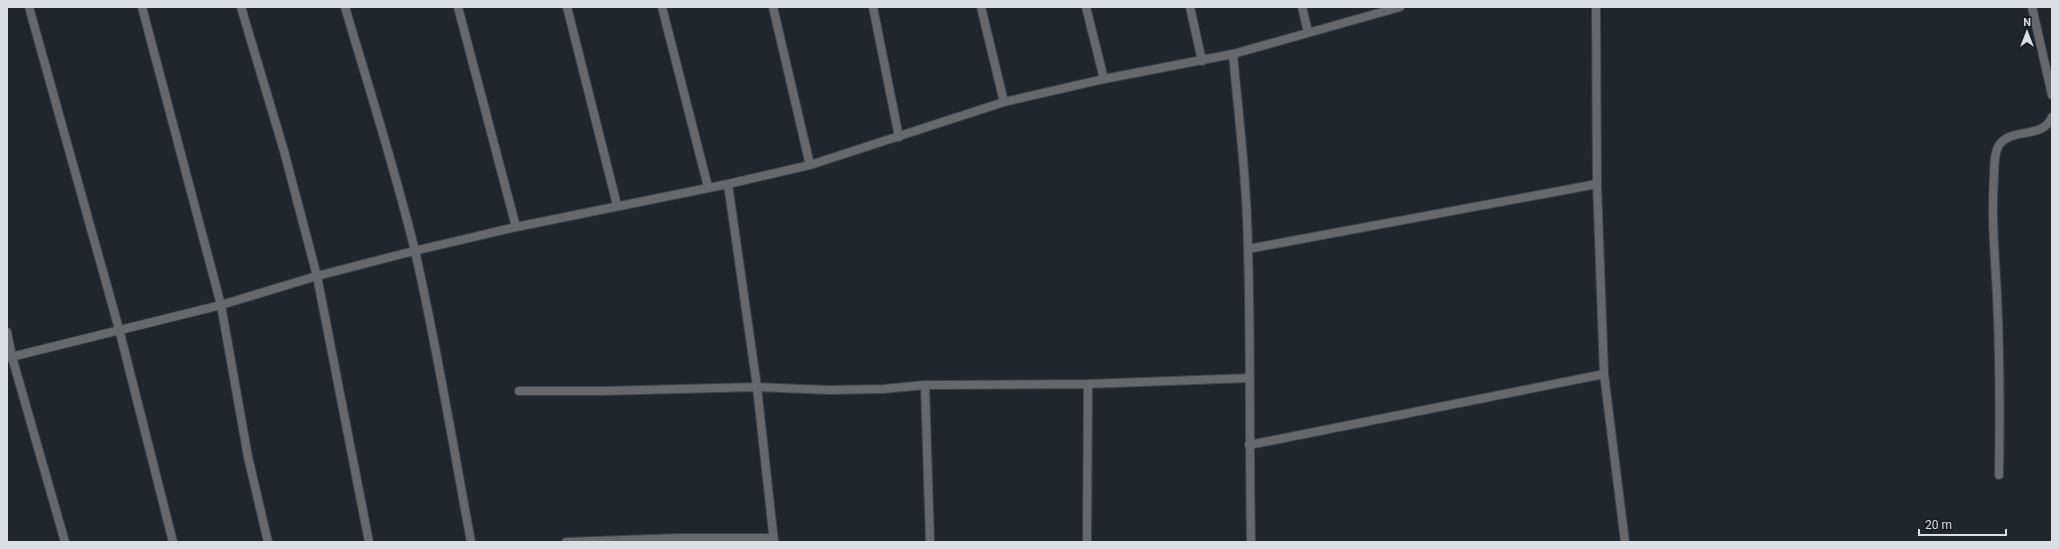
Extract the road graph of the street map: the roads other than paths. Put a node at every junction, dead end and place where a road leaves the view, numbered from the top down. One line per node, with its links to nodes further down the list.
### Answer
1 (29, 7): 35 (street)
2 (142, 7): 34 (street)
3 (241, 7): 33 (street)
4 (345, 7): 32 (street)
5 (458, 7): 30 (street)
6 (567, 7): 29 (street)
7 (662, 7): 28 (street)
8 (773, 7): 25 (street)
9 (873, 7): 24 (street)
10 (981, 7): 22 (street)
11 (1086, 7): 20 (street)
12 (1190, 7): 19 (street)
13 (1302, 7): 17 (street)
14 (1400, 7): 17 (street)
15 (1596, 7): 27 (street)
16 (2032, 7): 21 (street)
17 (1308, 32): 18 (street)
18 (1233, 54): 19 (street); 31 (street)
19 (1202, 61): 20 (street)
20 (1104, 79): 22 (street)
21 (2052, 95)
22 (1004, 102): 24 (street)
23 (2052, 117): 45 (street)
24 (899, 137): 25 (street)
25 (810, 165): 26 (street)
26 (728, 184): 28 (street); 42 (street)
27 (1597, 184): 31 (street); 38 (street)
28 (708, 187): 29 (street)
29 (617, 205): 30 (street)
30 (516, 227): 32 (street)
31 (1248, 249): 39 (street)
32 (414, 251): 33 (street); 52 (street)
33 (317, 276): 34 (street); 51 (street)
34 (221, 305): 35 (street); 50 (street)
35 (119, 329): 37 (street); 49 (street)
36 (7, 332): 37 (street)
37 (10, 358): 48 (street)
38 (1604, 374): 44 (street); 57 (street)
39 (1250, 378): 40 (street); 44 (street)
40 (1088, 384): 41 (street); 55 (street)
41 (925, 385): 42 (street); 54 (street)
42 (757, 387): 43 (street); 47 (street)
43 (519, 391)
44 (1249, 444): 56 (street)
45 (1999, 475)
46 (632, 540): 47 (street); 53 (street)
47 (773, 540)
48 (65, 542)
49 (173, 542)
50 (268, 542)
51 (369, 542)
52 (471, 542)
53 (566, 542)
54 (930, 542)
55 (1087, 542)
56 (1251, 542)
57 (1625, 542)

